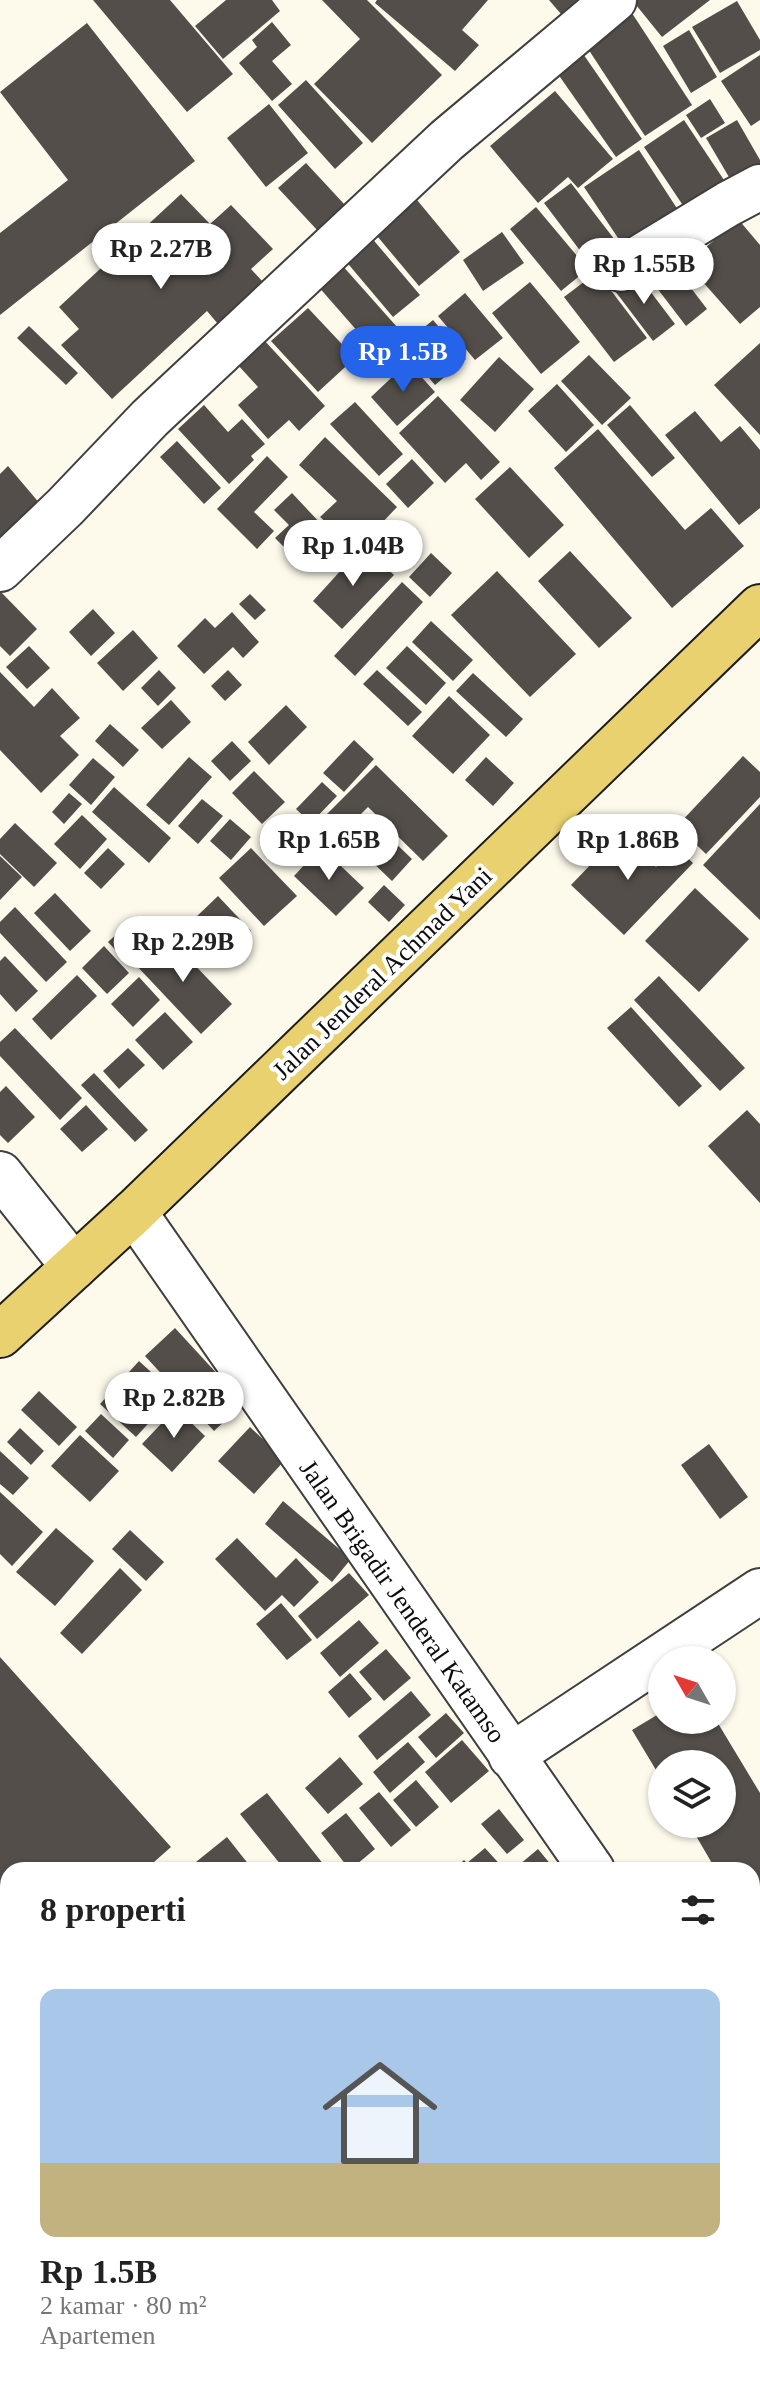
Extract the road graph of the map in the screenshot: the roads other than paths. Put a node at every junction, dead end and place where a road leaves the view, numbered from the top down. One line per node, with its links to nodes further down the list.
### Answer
1 (614, 0): 4 (street)
2 (760, 187): 3 (street)
3 (621, 269)
4 (0, 569)
5 (760, 607): 7 (main road, Jalan Jenderal Achmad Yani)
6 (0, 1174): 8 (street)
7 (134, 1212): 8 (main road, Jalan Jenderal Achmad Yani); 11 (street, Jalan Brigadir Jenderal Katamso)
8 (74, 1267): 9 (main road, Jalan Jenderal Achmad Yani)
9 (0, 1335)
10 (760, 1591): 11 (street)
11 (511, 1756): 12 (street, Jalan Brigadir Jenderal Katamso)
12 (586, 1862)

